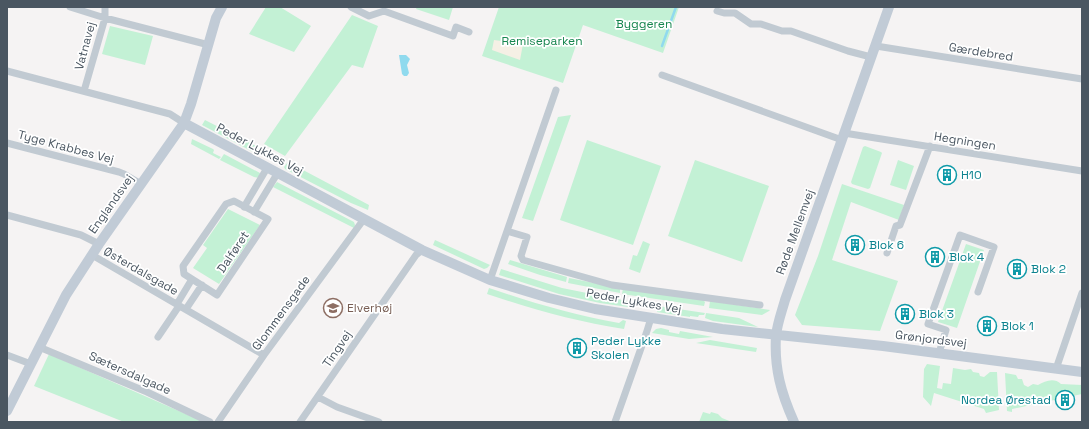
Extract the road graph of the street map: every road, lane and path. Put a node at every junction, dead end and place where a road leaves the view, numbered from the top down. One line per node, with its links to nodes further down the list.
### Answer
1 (70, 7): 7 (street)
2 (105, 7): 7 (street, Vatnavej)
3 (222, 7): 9 (street, Englandsvej)
4 (351, 7): 8 (street)
5 (889, 7): 10 (street, Røde Mellemvej)
6 (717, 11): 11 (street)
7 (105, 18): 9 (street); 16 (street, Vatnavej)
8 (469, 32)
9 (209, 45): 17 (street, Englandsvej)
10 (876, 46): 11 (street, Røde Mellemvej); 14 (street, Gærdebred)
11 (872, 56): 18 (street, Røde Mellemvej)
12 (7, 71): 16 (street, Peder Lykkes Vej)
13 (662, 75): 18 (street)
14 (1082, 79)
15 (556, 90): 29 (street)
16 (84, 91): 17 (street, Peder Lykkes Vej)
17 (184, 123): 21 (street, Peder Lykkes Vej); 24 (street, Englandsvej)
18 (843, 137): 20 (street, Hegningen); 42 (street, Røde Mellemvej)
19 (7, 143): 24 (street, Tyge Krabbes Vej)
20 (930, 146): 22 (street, Hegningen); 32 (street)
21 (267, 168): 23 (street, Peder Lykkes Vej); 25 (street)
22 (1082, 171)
23 (277, 174): 26 (street); 28 (street, Peder Lykkes Vej)
24 (141, 184): 30 (street, Englandsvej)
25 (244, 207): 26 (street, Dalføret); 34 (street, Dalføret)
26 (254, 212): 36 (street, Dalføret)
27 (7, 215): 30 (street)
28 (364, 219): 31 (street, Peder Lykkes Vej); 47 (street, Glommensgade)
29 (507, 231): 35 (street); 39 (street, Peder Lykkes Vej)
30 (99, 244): 33 (street, Englandsvej)
31 (422, 250): 35 (street, Peder Lykkes Vej); 51 (street, Tingvej)
32 (887, 253)
33 (92, 255): 40 (street, Østerdalsgade); 44 (street, Englandsvej)
34 (192, 279): 36 (street, Dalføret); 40 (street)
35 (490, 280): 41 (street, Peder Lykkes Vej)
36 (202, 285): 40 (street)
37 (978, 292): 45 (street)
38 (1082, 293): 49 (street)
39 (760, 305)
40 (181, 306): 43 (street, Østerdalsgade); 47 (street, Østerdalsgade)
41 (650, 318): 42 (street, Peder Lykkes Vej); 57 (street)
42 (776, 334): 45 (street, Grønjordsvej); 58 (street, Røde Mellemvej)
43 (158, 337)
44 (39, 347): 48 (street, Englandsvej); 53 (street, Sætersdalgade)
45 (938, 353): 49 (street, Grønjordsvej)
46 (7, 355): 48 (street)
47 (264, 355): 54 (street, Glommensgade)
48 (31, 364): 52 (street, Englandsvej)
49 (1056, 369): 50 (street, Grønjordsvej)
50 (1082, 372)
51 (318, 397): 55 (street, Tingvej); 56 (street)
52 (7, 412)
53 (210, 422)
54 (218, 422)
55 (300, 422)
56 (380, 422)
57 (615, 422)
58 (794, 422)

